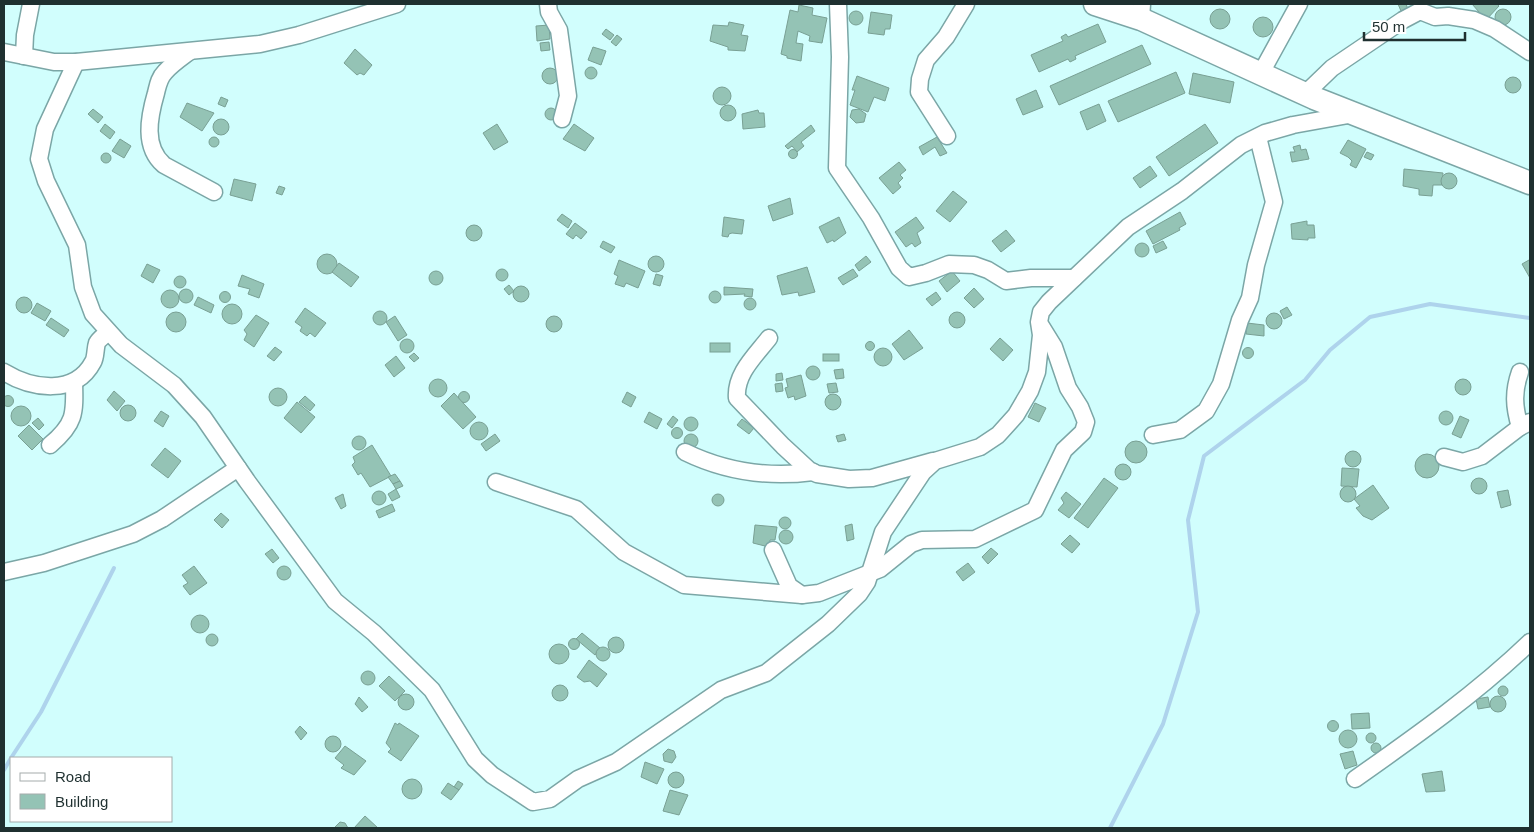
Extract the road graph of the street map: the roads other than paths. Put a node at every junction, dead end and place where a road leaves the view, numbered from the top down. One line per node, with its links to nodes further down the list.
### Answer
1 (31, 4): 12 (street)
2 (397, 4): 10 (street)
3 (548, 4): 17 (street)
4 (838, 4): 22 (street)
5 (966, 4): 18 (street)
6 (1095, 4): 8 (street)
7 (1299, 4): 14 (street)
8 (1142, 11): 14 (street)
9 (4, 52): 12 (street)
10 (189, 52): 13 (street); 21 (street)
11 (1530, 52): 15 (street)
12 (24, 56): 13 (street)
13 (76, 62): 24 (street)
14 (1261, 73): 15 (street)
15 (1305, 94): 16 (street)
16 (1357, 114): 19 (street); 20 (street)
17 (562, 119)
18 (946, 136)
19 (1258, 137): 22 (street); 30 (street)
20 (1530, 182)
21 (214, 192)
22 (1074, 278): 23 (street)
23 (1039, 322): 34 (street); 40 (street)
24 (108, 332): 28 (street); 35 (street)
25 (769, 338): 36 (street)
26 (4, 372): 28 (street)
27 (1520, 372): 29 (street)
28 (74, 382): 31 (street)
29 (1525, 425): 33 (street)
30 (1153, 435)
31 (50, 445)
32 (684, 452): 36 (street)
33 (1444, 457)
34 (935, 461): 36 (street); 40 (street)
35 (238, 468): 39 (street); 40 (street)
36 (813, 472)
37 (496, 482): 41 (street)
38 (773, 550): 41 (street)
39 (4, 572)
40 (870, 572): 41 (street)
41 (802, 595)
42 (1530, 642): 43 (street)
43 (1355, 778)

